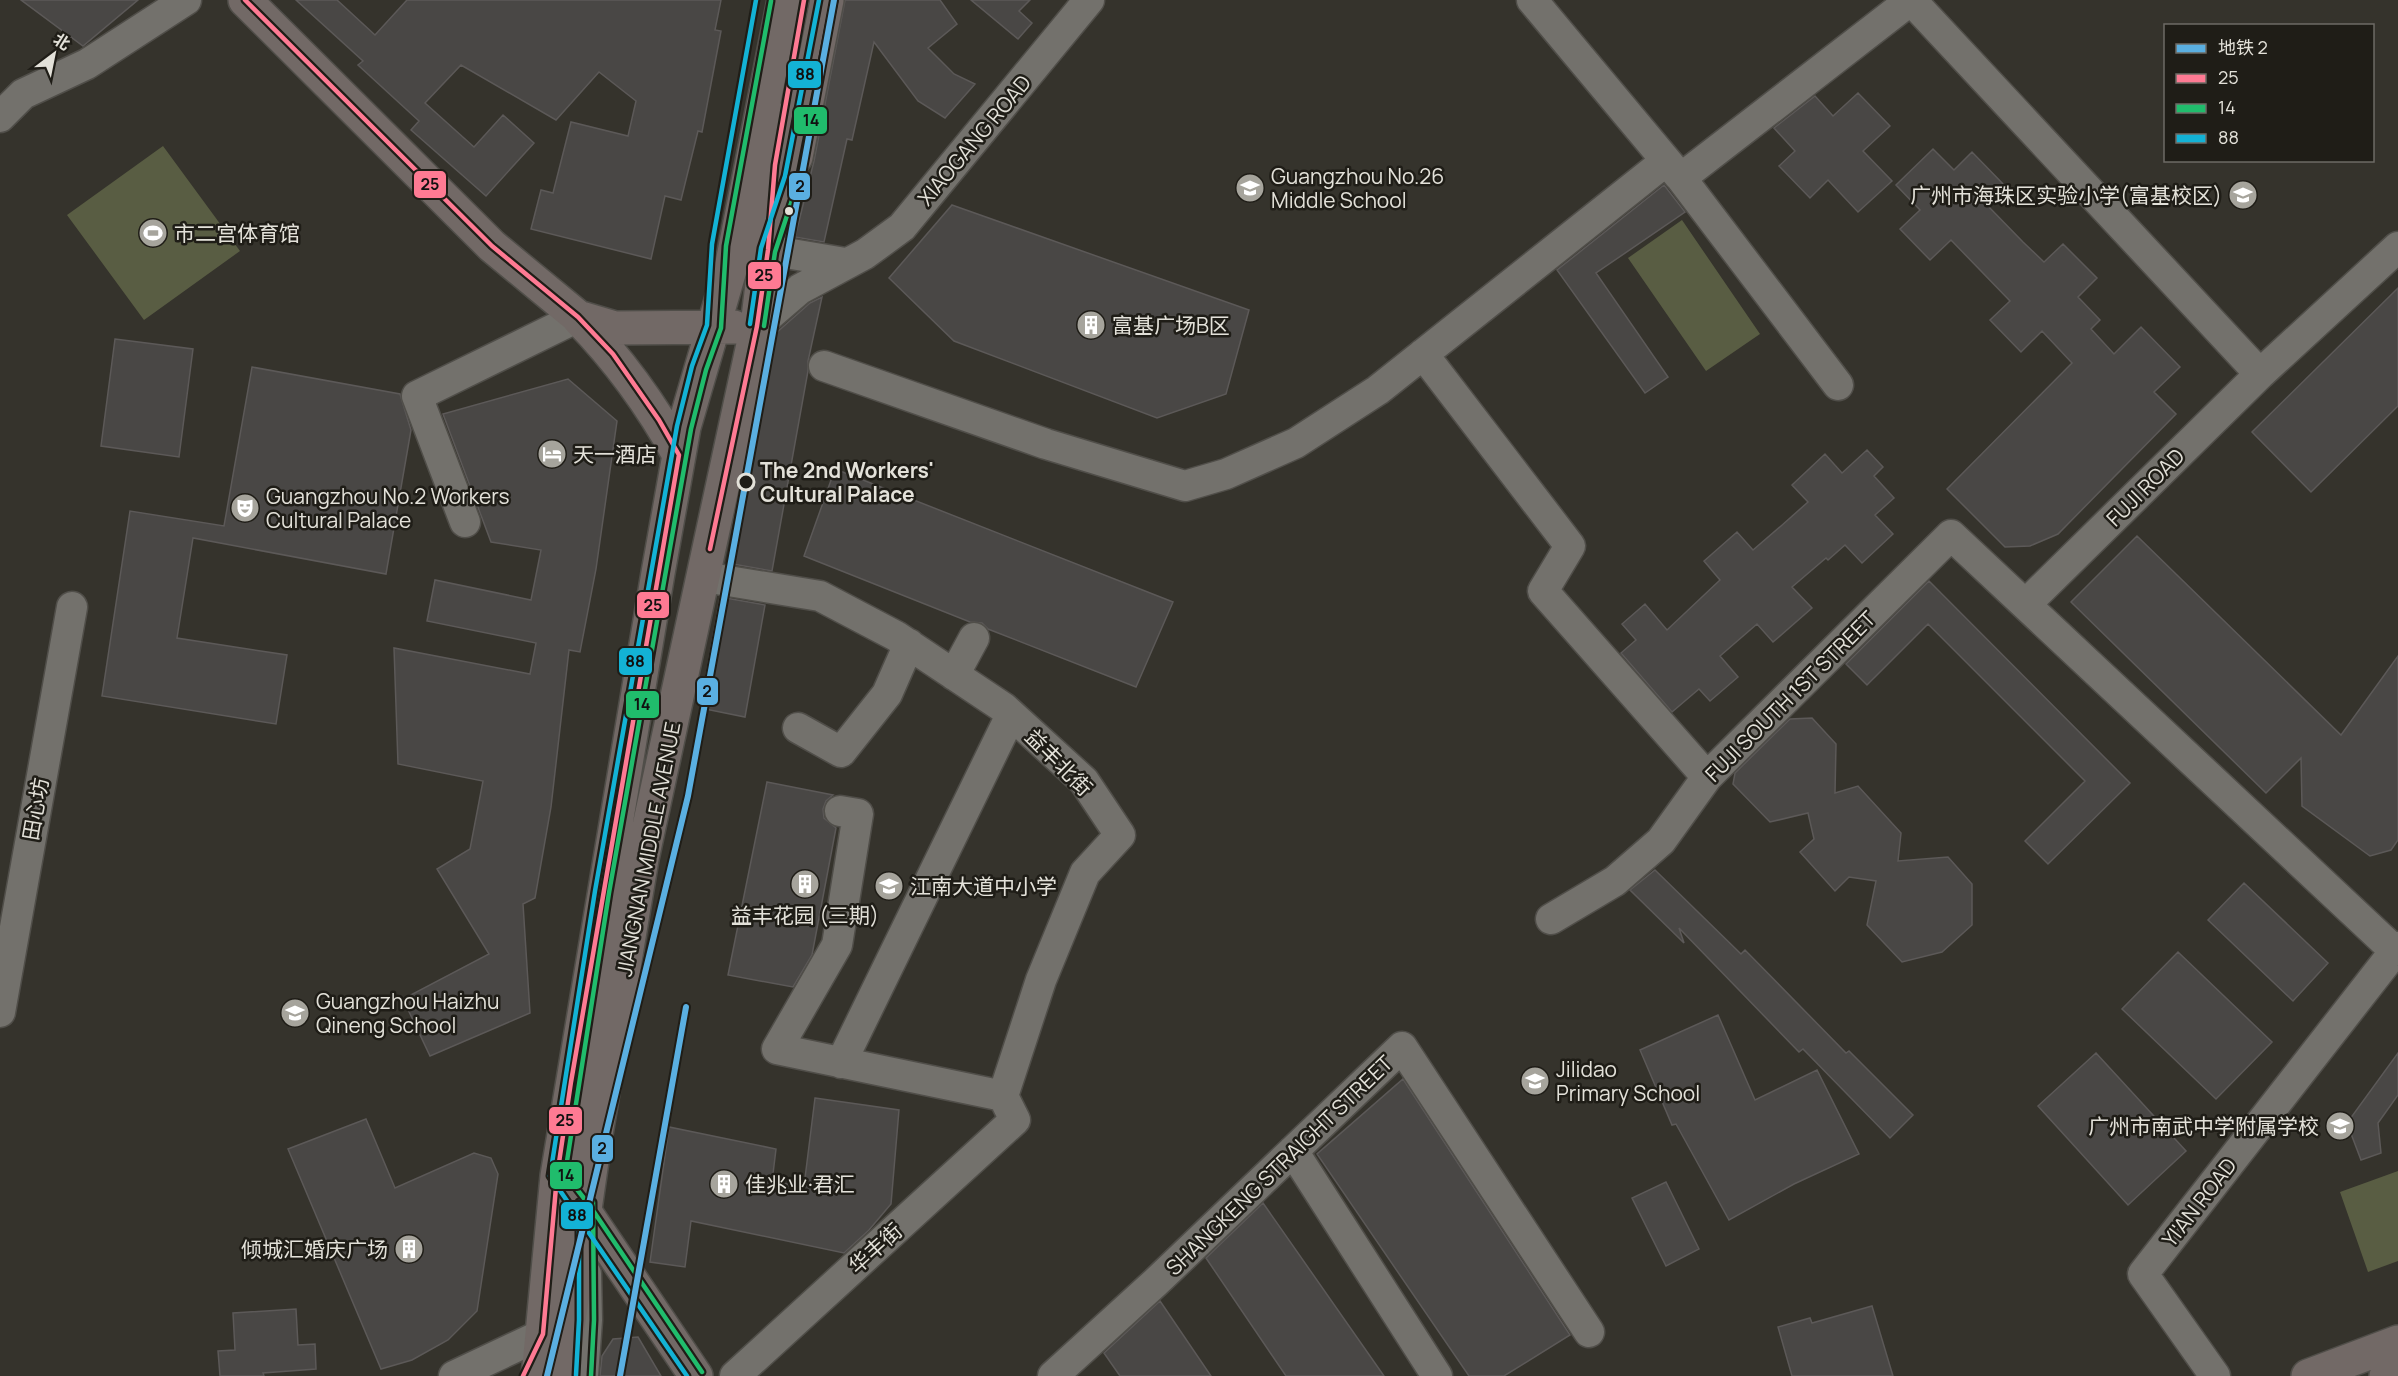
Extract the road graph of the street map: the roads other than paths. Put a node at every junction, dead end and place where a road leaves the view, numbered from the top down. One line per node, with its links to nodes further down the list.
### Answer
1 (186, 0): 10 (street)
2 (244, 0): 15 (main road)
3 (764, 0): 17 (main road)
4 (784, 0): 17 (main road)
5 (804, 0): 13 (main road)
6 (827, 0): 13 (main road)
7 (1089, 0): 14 (street, XIAOGANG ROAD)
8 (1532, 0): 11 (street)
9 (1911, 0): 11 (street); 20 (street)
10 (0, 117)
11 (1674, 169): 18 (street); 21 (street)
12 (2398, 247): 20 (street, FUJI ROAD)
13 (768, 250): 14 (street); 16 (main road, JIANGNAN MIDDLE AVENUE)
14 (845, 263): 16 (street, XIAOGANG ROAD)
15 (578, 317): 17 (main road); 22 (main road); 23 (street)
16 (757, 326): 17 (main road); 24 (main road, JIANGNAN MIDDLE AVENUE)
17 (714, 327): 22 (main road, JIANGNAN MIDDLE AVENUE)
18 (1423, 354): 19 (street); 32 (street)
19 (824, 366)
20 (2260, 374): 25 (street, FUJI ROAD)
21 (1838, 384)
22 (679, 455): 40 (main road, JIANGNAN MIDDLE AVENUE)
23 (465, 522)
24 (704, 577): 28 (street, 益丰北街); 41 (main road, JIANGNAN MIDDLE AVENUE)
25 (2026, 604): 32 (street, FUJI SOUTH 1ST STREET); 35 (street)
26 (72, 607): 36 (street, 田心坊)
27 (974, 638): 29 (street)
28 (909, 644): 29 (street, 益丰北街); 31 (street)
29 (954, 675): 30 (street, 益丰北街)
30 (1011, 715): 37 (street); 38 (street, 益丰北街)
31 (798, 728)
32 (1707, 777): 34 (street, FUJI SOUTH 1ST STREET)
33 (840, 811): 37 (street)
34 (1551, 919)
35 (2396, 949): 55 (street, YI'AN ROAD)
36 (0, 1012)
37 (841, 1063): 38 (street)
38 (1009, 1108): 52 (street, 华丰街)
39 (1293, 1151): 42 (street, SHANGKENG STRAIGHT STREET); 53 (street, SHANGKENG STRAIGHT STREET); 54 (street)
40 (557, 1176): 41 (main road); 43 (main road, JIANGNAN MIDDLE AVENUE)
41 (584, 1210): 49 (main road, JIANGNAN MIDDLE AVENUE); 50 (street); 51 (main road)
42 (1589, 1332)
43 (543, 1334): 46 (street); 47 (street); 48 (main road, JIANGNAN MIDDLE AVENUE)
44 (2398, 1342): 56 (main road)
45 (2398, 1365): 57 (main road)
46 (454, 1376)
47 (523, 1376)
48 (538, 1376)
49 (561, 1376)
50 (583, 1376)
51 (696, 1376)
52 (735, 1376)
53 (1053, 1376)
54 (1437, 1376)
55 (2215, 1376)
56 (2308, 1376)
57 (2386, 1376)

